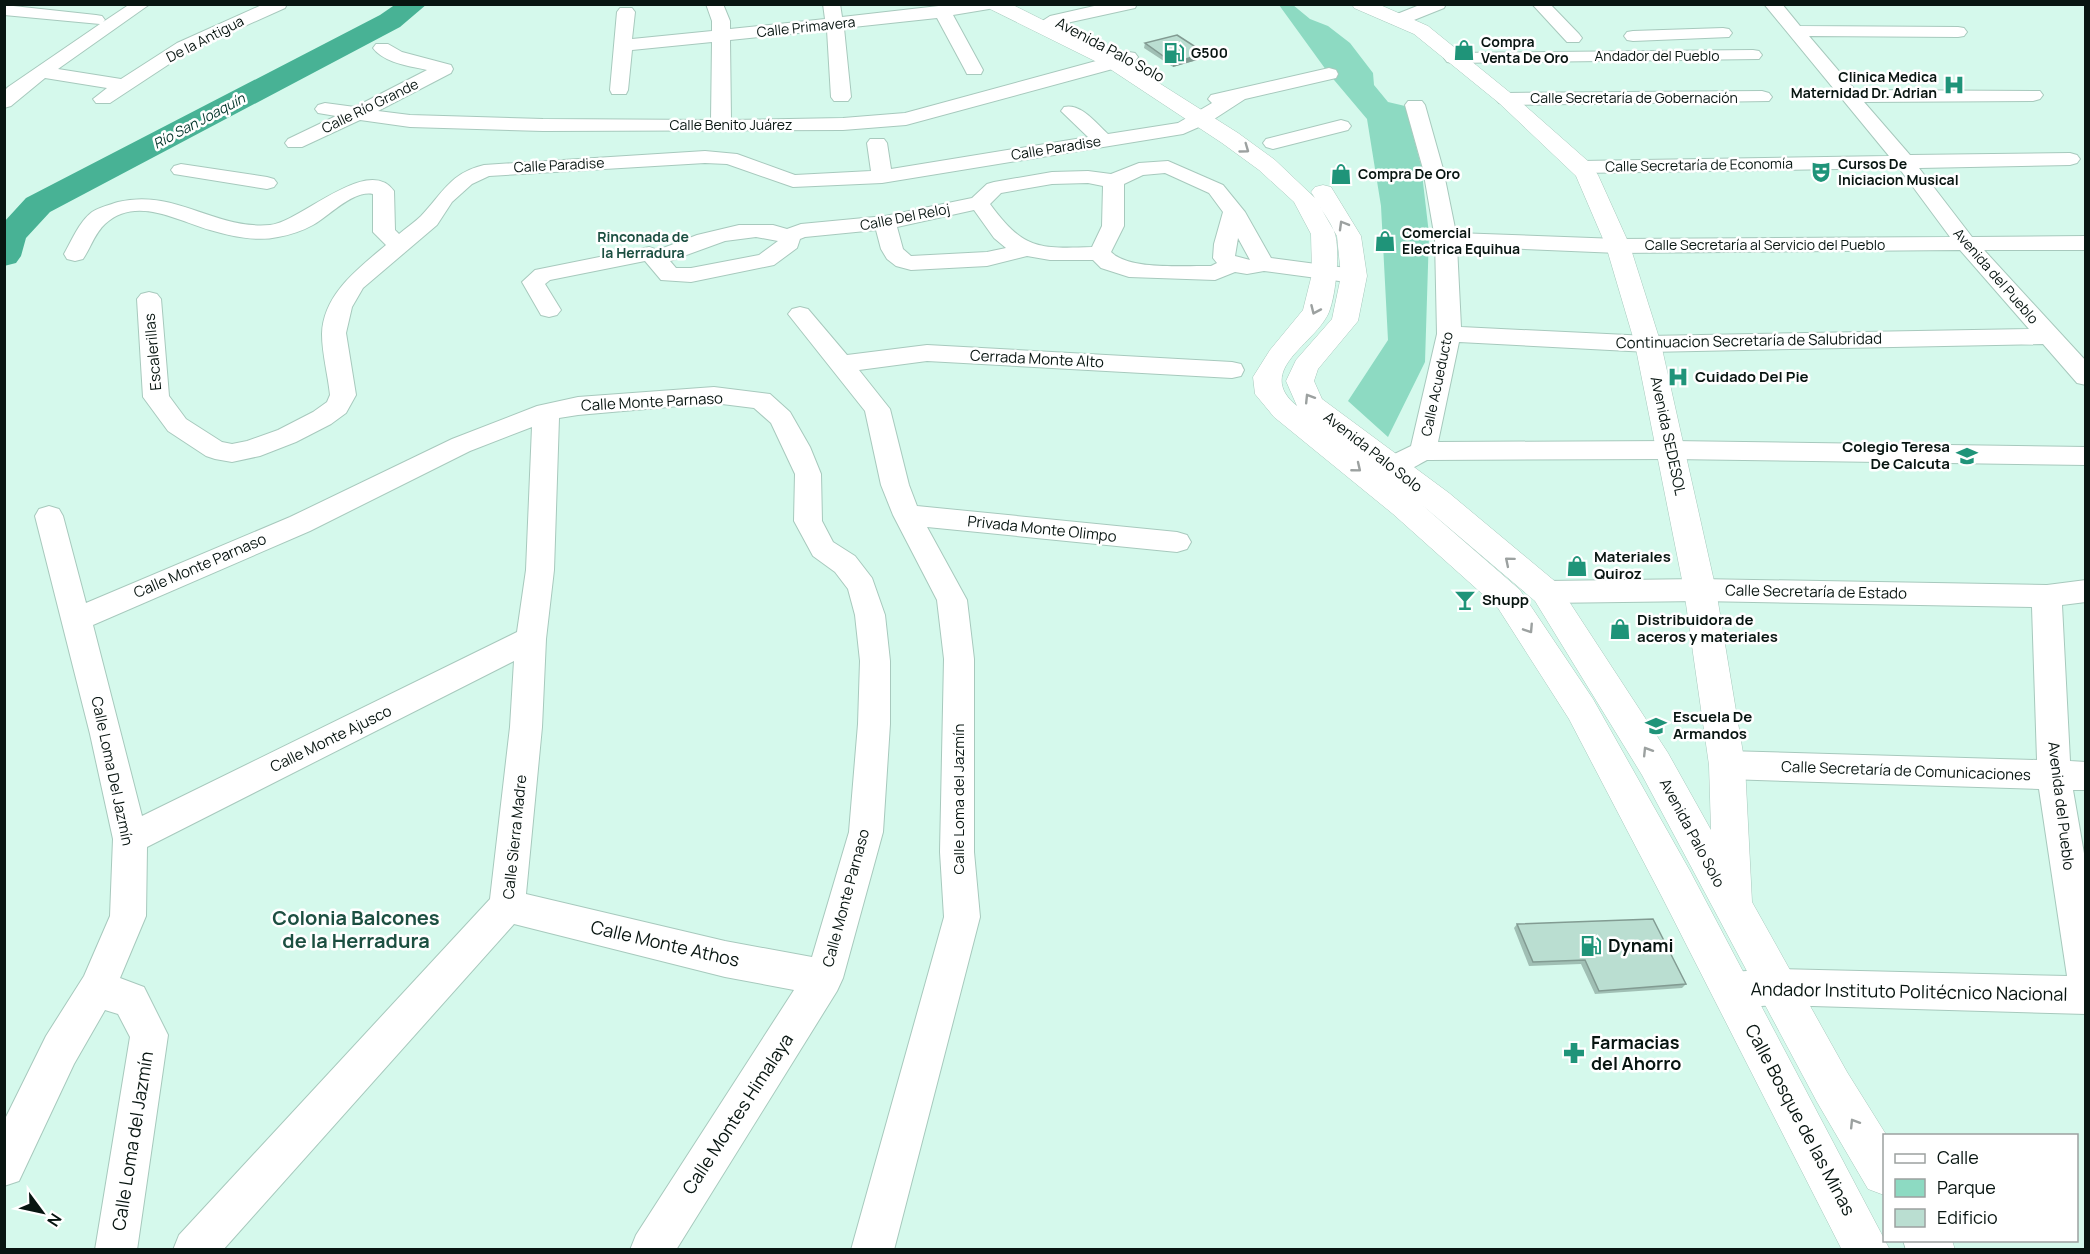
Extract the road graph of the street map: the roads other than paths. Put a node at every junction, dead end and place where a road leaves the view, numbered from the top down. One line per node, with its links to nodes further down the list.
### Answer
1 (120, 4): 18 (street)
2 (142, 4): 38 (street)
3 (260, 4): 19 (street)
4 (279, 4): 19 (street, De la Antigua)
5 (714, 4): 26 (street)
6 (831, 4): 21 (street)
7 (989, 4): 17 (street, Calle Primavera)
8 (995, 4): 22 (main road, Avenida Palo Solo)
9 (1017, 4): 22 (main road, Avenida Palo Solo)
10 (1129, 4): 22 (street)
11 (1361, 4): 20 (main road, Avenida SEDESOL)
12 (1438, 4): 20 (street)
13 (1540, 4): 29 (street)
14 (1772, 4): 23 (street, Avenida del Pueblo)
15 (4, 10): 18 (street)
16 (626, 12): 31 (street)
17 (943, 12): 21 (street, Calle Primavera); 37 (street)
18 (96, 20): 40 (street)
19 (240, 20): 41 (street, De la Antigua)
20 (1398, 20): 33 (main road, Avenida SEDESOL)
21 (835, 24): 26 (street, Calle Primavera); 45 (street)
22 (1049, 24): 36 (main road, Avenida Palo Solo)
23 (1794, 31): 24 (street); 44 (street, Avenida del Pueblo)
24 (1958, 32)
25 (1723, 33): 27 (street)
26 (721, 36): 31 (street, Calle Primavera); 56 (street)
27 (1619, 36)
28 (1596, 37): 29 (street)
29 (1573, 38): 35 (street)
30 (1520, 40): 33 (street)
31 (622, 46): 42 (street)
32 (382, 48): 55 (street, Calle Río Grande)
33 (1446, 51): 35 (street, Andador del Pueblo); 49 (main road, Avenida SEDESOL)
34 (1753, 55): 35 (street, Andador del Pueblo)
35 (1555, 57): 47 (street)
36 (1121, 60): 52 (main road, Avenida Palo Solo); 56 (street, Calle Benito Juárez)
37 (974, 70)
38 (41, 72): 41 (street); 50 (street)
39 (1329, 74): 52 (street, Calle Paradise)
40 (4, 83)
41 (122, 86): 48 (street, De la Antigua)
42 (619, 90)
43 (2032, 95): 44 (street)
44 (1849, 96): 63 (street, Avenida del Pueblo)
45 (841, 97)
46 (1762, 97): 47 (street, Calle Secretaría de Gobernación)
47 (1586, 98): 49 (street, Calle Secretaría de Gobernación)
48 (103, 99)
49 (1506, 99): 64 (main road, Avenida SEDESOL)
50 (4, 102)
51 (1415, 105): 75 (street, Calle Acueducto)
52 (1209, 107): 58 (street, Calle Paradise); 61 (main road, Avenida Palo Solo); 86 (main road, Avenida Palo Solo, one-way to 86)
53 (325, 109): 55 (street, Calle Benito Juárez)
54 (1071, 111): 58 (street)
55 (357, 114): 56 (street, Calle Benito Juárez); 59 (street, Calle Río Grande)
56 (721, 126)
57 (1341, 126): 61 (street)
58 (1103, 140): 66 (street, Calle Paradise)
59 (295, 143)
60 (877, 143): 66 (street)
61 (1273, 143): 87 (main road, Avenida Palo Solo, one-way to 61)
62 (2070, 159): 63 (street, Calle Secretaría de Economía)
63 (1904, 161): 64 (street, Calle Secretaría de Economía); 77 (street, Avenida del Pueblo)
64 (1581, 167): 79 (main road, Avenida SEDESOL)
65 (181, 170): 67 (street)
66 (882, 177): 76 (street, Calle Paradise)
67 (238, 179): 69 (street); 72 (street)
68 (1113, 181): 70 (street); 71 (street); 81 (street)
69 (267, 183)
70 (979, 204): 73 (street, Calle Del Reloj); 80 (street)
71 (1234, 212): 84 (street); 85 (street)
72 (193, 215): 76 (street); 82 (street)
73 (885, 223): 74 (street, Calle Del Reloj); 80 (street)
74 (789, 236): 83 (street); 83 (street)
75 (1446, 239): 79 (street, Calle Secretaría al Servicio del Pueblo); 91 (street, Calle Acueducto)
76 (402, 243): 88 (street, Escalerillas)
77 (1965, 243): 78 (street, Calle Secretaría al Servicio del Pueblo); 79 (street, Calle Secretaría al Servicio del Pueblo); 92 (street, Avenida del Pueblo)
78 (2085, 243)
79 (1618, 246): 93 (main road, Avenida SEDESOL)
80 (1025, 250): 81 (street)
81 (1099, 253): 84 (street)
82 (75, 254)
83 (657, 259): 89 (street)
84 (1231, 264): 85 (street)
85 (1263, 264): 86 (street)
86 (1324, 274): 87 (street); 120 (main road, Avenida Palo Solo, one-way to 120)
87 (1354, 276): 101 (main road, Avenida Palo Solo, one-way to 87)
88 (149, 299)
89 (549, 310)
90 (800, 314): 94 (street, Calle Loma del Jazmín)
91 (1449, 334): 93 (street, Continuacion Secretaría de Salubridad); 99 (street, Calle Acueducto)
92 (2049, 336): 93 (street, Continuacion Secretaría de Salubridad); 95 (street, Avenida del Pueblo)
93 (1648, 344): 98 (main road, Avenida SEDESOL)
94 (842, 364): 96 (street, Cerrada Monte Alto); 102 (street, Calle Loma del Jazmín)
95 (2080, 365)
96 (1232, 370)
97 (546, 412): 109 (street, Calle Monte Parnaso); 110 (street, Calle Sierra Madre); 116 (street, Calle Monte Parnaso)
98 (1672, 450): 99 (street); 100 (street); 105 (main road, Avenida SEDESOL)
99 (1423, 451): 101 (street)
100 (2085, 456)
101 (1391, 467): 107 (main road, Avenida Palo Solo, one-way to 101)
102 (907, 515): 104 (street, Privada Monte Olimpo); 127 (street, Calle Loma del Jazmín)
103 (49, 516): 109 (street, Calle Loma Del Jazmín)
104 (1176, 542)
105 (1700, 590): 107 (street, Calle Secretaría de Estado); 108 (street, Calle Secretaría de Estado); 111 (main road, Avenida SEDESOL)
106 (2085, 591): 108 (street, Calle Secretaría de Estado)
107 (1546, 592): 115 (main road, Avenida Palo Solo, one-way to 107)
108 (2047, 596): 112 (street, Avenida del Pueblo)
109 (75, 620): 113 (street, Calle Loma Del Jazmín)
110 (531, 639): 113 (street, Calle Monte Ajusco); 114 (street, Calle Sierra Madre)
111 (1727, 765): 112 (street, Calle Secretaría de Comunicaciones); 115 (main road, Avenida SEDESOL)
112 (2070, 776): 117 (street, Avenida del Pueblo)
113 (130, 839): 119 (street, Calle Loma Del Jazmín)
114 (507, 906): 116 (street, Calle Monte Athos); 125 (street, Calle Sierra Madre)
115 (1734, 911): 118 (main road, Avenida Palo Solo); 120 (main road, Avenida SEDESOL)
116 (824, 978): 126 (street, Calle Montes Himalaya)
117 (2085, 978)
118 (1776, 987): 120 (street, Andador Instituto Politécnico Nacional); 121 (street, Andador Instituto Politécnico Nacional); 123 (main road, one-way to 118)
119 (97, 989): 122 (street, Calle Loma Del Jazmín); 124 (street, Calle Loma del Jazmín)
120 (1732, 990): 128 (main road, Calle Bosque de las Minas)
121 (2085, 995)
122 (4, 1166)
123 (1883, 1171)
124 (116, 1250)
125 (194, 1250)
126 (651, 1250)
127 (872, 1250)
128 (1867, 1250)

